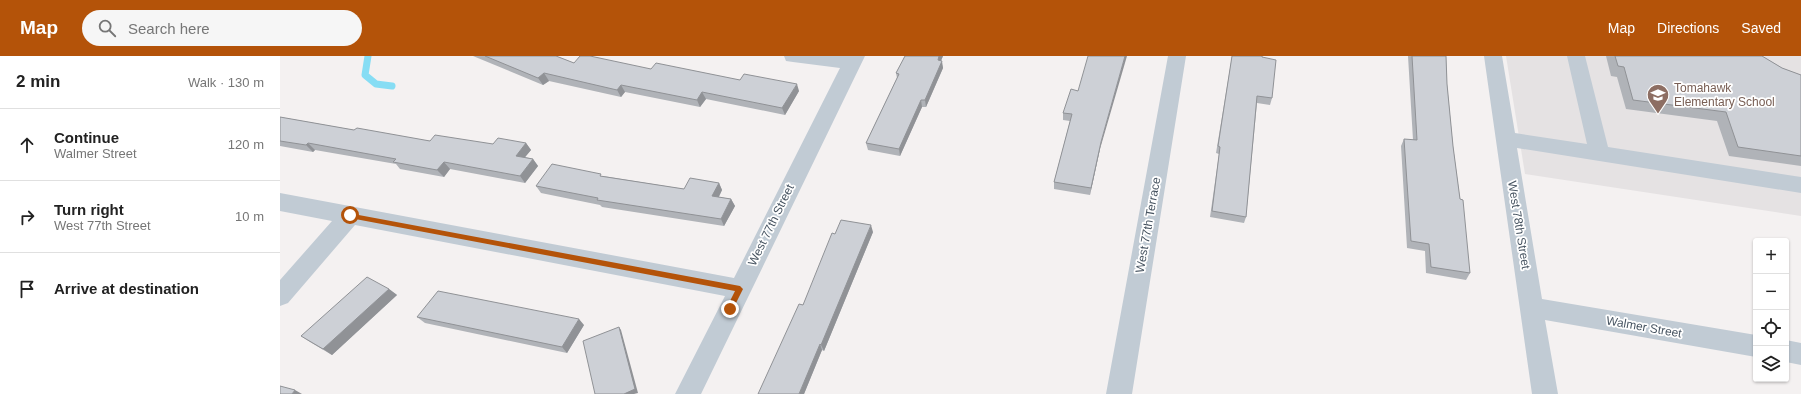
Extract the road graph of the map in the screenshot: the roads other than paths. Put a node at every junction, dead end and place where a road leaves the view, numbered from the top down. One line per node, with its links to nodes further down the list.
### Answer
1 (793, 56): 5 (street)
2 (1176, 56): 18 (street, West 77th Terrace)
3 (1494, 56): 6 (street, West 78th Street)
4 (1576, 56): 7 (street)
5 (854, 60): 11 (street, West 77th Street)
6 (1506, 139): 7 (street); 13 (street, West 78th Street)
7 (1599, 153): 8 (street)
8 (1801, 185)
9 (280, 202): 10 (street)
10 (350, 215): 11 (street); 12 (street)
11 (740, 289): 17 (street, West 77th Street)
12 (280, 296)
13 (1532, 307): 14 (street, Walmer Street); 19 (street, West 78th Street)
14 (1753, 345)
15 (1789, 352): 16 (street)
16 (1801, 354)
17 (688, 394)
18 (1119, 394)
19 (1545, 394)

